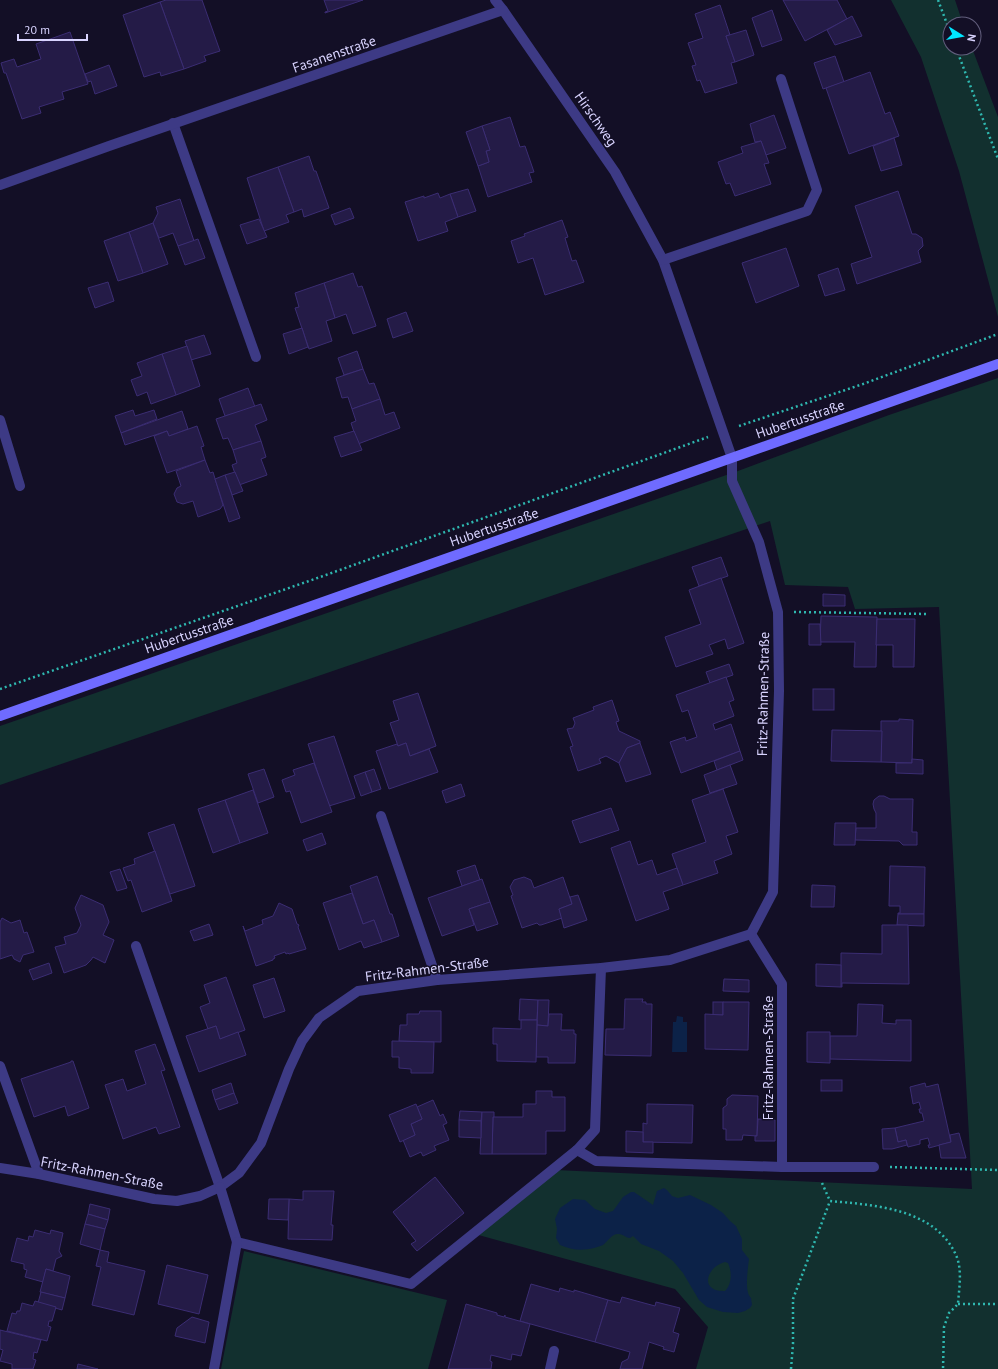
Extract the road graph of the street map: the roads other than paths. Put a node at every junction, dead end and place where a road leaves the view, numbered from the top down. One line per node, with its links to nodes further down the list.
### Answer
1 (495, 0): 2 (street, Hirschweg)
2 (503, 10): 4 (street, Fasanenstraße); 6 (street, Hirschweg)
3 (781, 79): 6 (street)
4 (173, 123): 5 (street, Fasanenstraße); 7 (street)
5 (0, 185)
6 (663, 260): 10 (street, Hirschweg)
7 (256, 357)
8 (998, 364): 10 (main road, Hubertusstraße)
9 (0, 420): 11 (street)
10 (732, 458): 12 (main road, Hubertusstraße); 14 (street, Fritz-Rahmen-Straße)
11 (20, 486)
12 (0, 716)
13 (381, 816): 17 (street)
14 (751, 934): 16 (street, Fritz-Rahmen-Straße); 20 (street, Fritz-Rahmen-Straße)
15 (136, 946): 24 (street)
16 (601, 968): 17 (street, Fritz-Rahmen-Straße); 19 (street)
17 (437, 980): 24 (street, Fritz-Rahmen-Straße)
18 (0, 1066): 23 (street)
19 (577, 1150): 20 (street); 25 (street)
20 (782, 1167): 21 (street)
21 (874, 1167)
22 (0, 1168): 23 (street, Fritz-Rahmen-Straße)
23 (39, 1174): 24 (street, Fritz-Rahmen-Straße)
24 (220, 1187): 25 (street)
25 (237, 1242): 27 (street)
26 (554, 1351): 28 (street)
27 (214, 1369)
28 (550, 1369)

